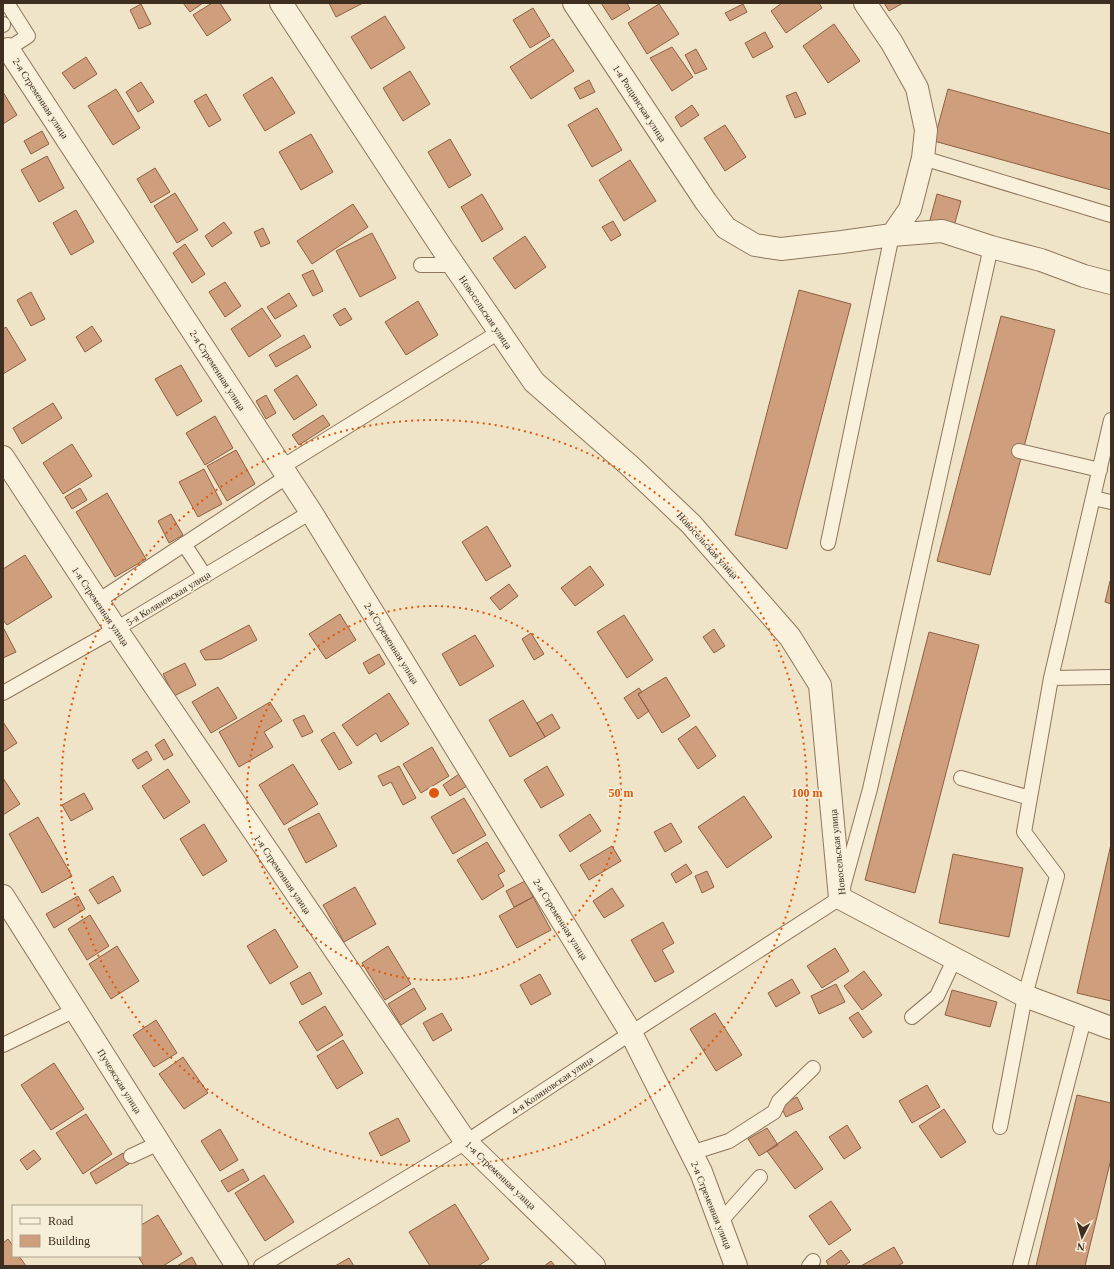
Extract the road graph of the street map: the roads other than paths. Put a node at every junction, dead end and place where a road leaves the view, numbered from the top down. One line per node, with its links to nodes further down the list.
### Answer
1 (7, 3): 5 (lane)
2 (281, 3): 11 (street, Новосельская улица)
3 (574, 3): 8 (street, 1-я Рощинская улица)
4 (865, 3): 6 (street)
5 (6, 51): 18 (street, 2-я Стременная улица)
6 (923, 158): 7 (lane); 8 (street)
7 (1111, 215)
8 (892, 235): 9 (street, 1-я Рощинская улица); 22 (lane)
9 (991, 247): 12 (street, 1-я Рощинская улица); 33 (lane)
10 (421, 265): 11 (lane)
11 (453, 265): 13 (street, Новосельская улица)
12 (1111, 283)
13 (499, 332): 18 (lane); 33 (street, Новосельская улица)
14 (1111, 420): 17 (lane)
15 (1019, 451): 17 (lane)
16 (3, 457): 25 (street, 1-я Стременная улица)
17 (1100, 470): 19 (lane)
18 (285, 472): 21 (street, 2-я Стременная улица); 23 (lane)
19 (1093, 498): 20 (lane); 28 (lane)
20 (1111, 502)
21 (311, 512): 24 (lane, 5-я Коляновская улица); 40 (street, 2-я Стременная улица)
22 (828, 543)
23 (184, 544): 24 (lane); 25 (lane)
24 (205, 576): 26 (lane, 5-я Коляновская улица)
25 (98, 601): 26 (street, 1-я Стременная улица)
26 (116, 629): 29 (lane, 5-я Коляновская улица); 44 (street, 1-я Стременная улица)
27 (1111, 677): 28 (lane)
28 (1051, 678): 31 (lane)
29 (3, 693)
30 (961, 778): 31 (lane)
31 (1030, 798): 35 (lane)
32 (3, 896): 36 (street, Пучежская улица)
33 (840, 898): 34 (street, Новосельская улица); 40 (lane, 4-я Коляновская улица)
34 (955, 958): 35 (street, Новосельская улица); 37 (lane)
35 (1025, 996): 38 (street, Новосельская улица); 43 (lane)
36 (75, 1010): 41 (lane); 45 (street, Пучежская улица)
37 (912, 1017)
38 (1084, 1019): 39 (street, Новосельская улица); 54 (lane)
39 (1111, 1028)
40 (631, 1033): 44 (lane, 4-я Коляновская улица); 46 (street, 2-я Стременная улица)
41 (3, 1045)
42 (813, 1068): 46 (lane)
43 (1000, 1127)
44 (466, 1142): 51 (lane, 4-я Коляновская улица); 52 (street, 1-я Стременная улица)
45 (159, 1143): 47 (lane); 50 (street, Пучежская улица)
46 (691, 1153): 49 (street, 2-я Стременная улица)
47 (131, 1156)
48 (760, 1177): 49 (lane)
49 (720, 1222): 53 (street, 2-я Стременная улица)
50 (237, 1266)
51 (261, 1266)
52 (594, 1266)
53 (736, 1266)
54 (1020, 1266)

